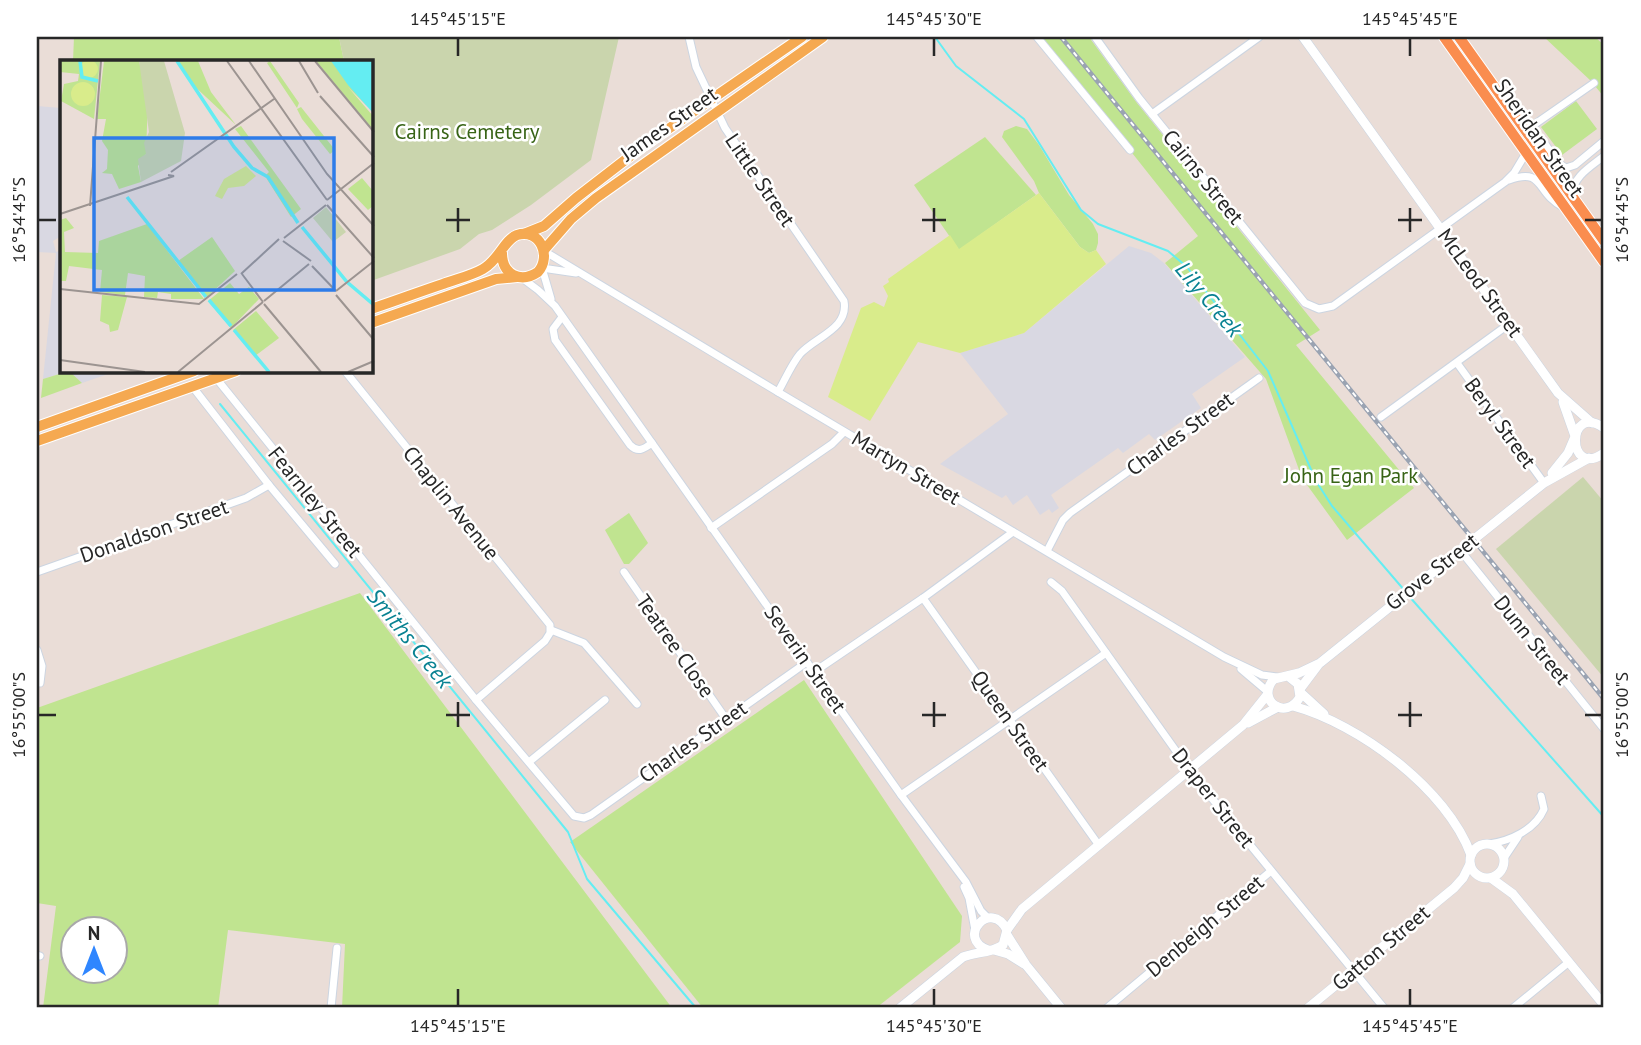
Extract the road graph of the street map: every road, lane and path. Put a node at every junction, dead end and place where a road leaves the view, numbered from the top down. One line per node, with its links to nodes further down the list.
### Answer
1 (689, 37): 11 (street, Little Street)
2 (802, 37): 11 (main road, James Street)
3 (823, 37): 12 (main road, James Street)
4 (1037, 37): 16 (street)
5 (1095, 37): 13 (street, Cairns Street)
6 (1259, 37): 13 (street)
7 (1303, 37): 24 (street, McLeod Street)
8 (1444, 37): 17 (highway, Sheridan Street)
9 (1459, 37): 14 (highway, Sheridan Street)
10 (1594, 83): 14 (street)
11 (712, 101): 12 (street, Little Street); 25 (main road, James Street)
12 (717, 113): 27 (main road, James Street); 45 (street, Little Street)
13 (1152, 114): 24 (street, Cairns Street)
14 (1525, 131): 19 (street); 22 (highway, Sheridan Street)
15 (1604, 141): 19 (street)
16 (1130, 150)
17 (1526, 153): 21 (street); 23 (highway, Sheridan Street)
18 (1604, 156): 20 (street)
19 (1582, 159): 20 (street)
20 (1588, 168): 22 (street)
21 (1505, 182): 23 (street); 24 (street)
22 (1571, 195): 26 (highway, Sheridan Street)
23 (1567, 210): 29 (highway, Sheridan Street)
24 (1440, 228): 37 (street, McLeod Street)
25 (524, 234): 27 (main road); 28 (main road)
26 (1604, 241)
27 (544, 250): 30 (main road); 31 (street, Martyn Street)
28 (502, 253): 32 (main road); 34 (main road)
29 (1604, 262)
30 (542, 268): 31 (street, Martyn Street); 32 (main road); 33 (street, Severin Street)
31 (580, 274): 45 (street, Martyn Street)
32 (519, 277): 33 (street, Severin Street); 36 (main road)
33 (555, 306): 35 (street, Severin Street)
34 (373, 308)
35 (562, 317): 54 (street, Severin Street); 54 (street)
36 (373, 322)
37 (1509, 324): 38 (street); 46 (street, McLeod Street)
38 (1457, 363): 47 (street); 59 (street, Beryl Street)
39 (188, 373): 49 (main road)
40 (230, 373): 42 (main road)
41 (347, 373): 70 (street, Chaplin Avenue)
42 (216, 378): 44 (main road); 83 (street, Fearnley Street)
43 (1259, 378): 64 (street, Charles Street)
44 (192, 386): 51 (main road); 60 (street, Fearnley Street)
45 (778, 392): 50 (street, Martyn Street)
46 (1558, 393): 48 (street, McLeod Street); 52 (street, McLeod Street)
47 (1381, 417)
48 (1599, 424): 52 (street)
49 (37, 427)
50 (844, 432): 61 (street); 62 (street, Martyn Street)
51 (49, 437): 53 (main road); 55 (street)
52 (1574, 438): 57 (street, McLeod Street); 59 (street, Grove Street)
53 (37, 441)
54 (652, 443): 61 (street, Severin Street)
55 (37, 448)
56 (1604, 453): 57 (street, Grove Street)
57 (1590, 458): 58 (street); 59 (street, Grove Street)
58 (1604, 465)
59 (1544, 482): 63 (street, Grove Street)
60 (269, 485): 65 (street, Fearnley Street); 66 (street, Donaldson Street)
61 (711, 527): 73 (street, Severin Street)
62 (1013, 531): 64 (street, Martyn Street); 69 (street)
63 (1460, 550): 75 (street, Grove Street); 91 (street, Dunn Street)
64 (1046, 551): 74 (street, Martyn Street)
65 (335, 564)
66 (37, 572)
67 (624, 572): 88 (street, Teatree Close)
68 (1051, 583): 72 (street, Draper Street)
69 (923, 598): 76 (street); 89 (street, Queen Street)
70 (550, 634): 83 (street); 84 (street)
71 (37, 650): 79 (street)
72 (1106, 653): 89 (street); 93 (street, Draper Street)
73 (807, 662): 76 (street, Severin Street); 88 (street, Charles Street)
74 (1232, 662): 78 (street, Martyn Street); 81 (street, Martyn Street)
75 (1320, 663): 77 (street, Grove Street); 80 (street, Grove Street)
76 (814, 672): 94 (street, Severin Street)
77 (1288, 676): 78 (street); 80 (street)
78 (1277, 677): 81 (street)
79 (40, 683)
80 (1300, 690): 85 (street); 87 (street)
81 (1267, 693): 86 (street); 90 (street)
82 (606, 699): 92 (street)
83 (476, 700): 92 (street, Fearnley Street)
84 (637, 704)
85 (1293, 706): 86 (street); 87 (street)
86 (1278, 707): 90 (street)
87 (1328, 718): 97 (street)
88 (726, 719): 96 (street, Charles Street)
89 (1009, 720): 94 (street); 99 (street, Queen Street)
90 (1243, 725): 93 (street)
91 (1604, 729)
92 (529, 762): 96 (street, Fearnley Street)
93 (1189, 769): 99 (street); 103 (street, Draper Street)
94 (901, 795): 104 (street, Severin Street)
95 (1541, 796): 98 (street)
96 (578, 818)
97 (1461, 831): 100 (street); 101 (street)
98 (1520, 833): 100 (street); 102 (street)
99 (1098, 844): 108 (street)
100 (1487, 844): 101 (street); 102 (street)
101 (1470, 859): 105 (street); 106 (street, Gatton Street)
102 (1504, 861): 105 (street); 107 (street)
103 (1271, 872): 117 (street, Draper Street); 122 (street, Denbeigh Street)
104 (958, 874): 109 (street, Severin Street); 110 (street, Severin Street)
105 (1487, 878): 106 (street, Gatton Street); 107 (street)
106 (1454, 888): 117 (street, Gatton Street)
107 (1513, 894): 115 (street)
108 (1022, 908): 109 (street); 111 (street)
109 (991, 918): 110 (street); 111 (street)
110 (975, 932): 113 (street); 114 (street)
111 (1007, 933): 113 (street); 116 (street)
112 (337, 948): 119 (street)
113 (991, 950): 114 (street); 116 (street)
114 (962, 957): 120 (street)
115 (1569, 962): 118 (street); 125 (street)
116 (1026, 965): 121 (street)
117 (1353, 971): 123 (street, Gatton Street); 124 (street, Draper Street)
118 (1604, 1005)
119 (331, 1008)
120 (900, 1008)
121 (1061, 1008)
122 (1107, 1008)
123 (1308, 1008)
124 (1384, 1008)
125 (1513, 1008)

